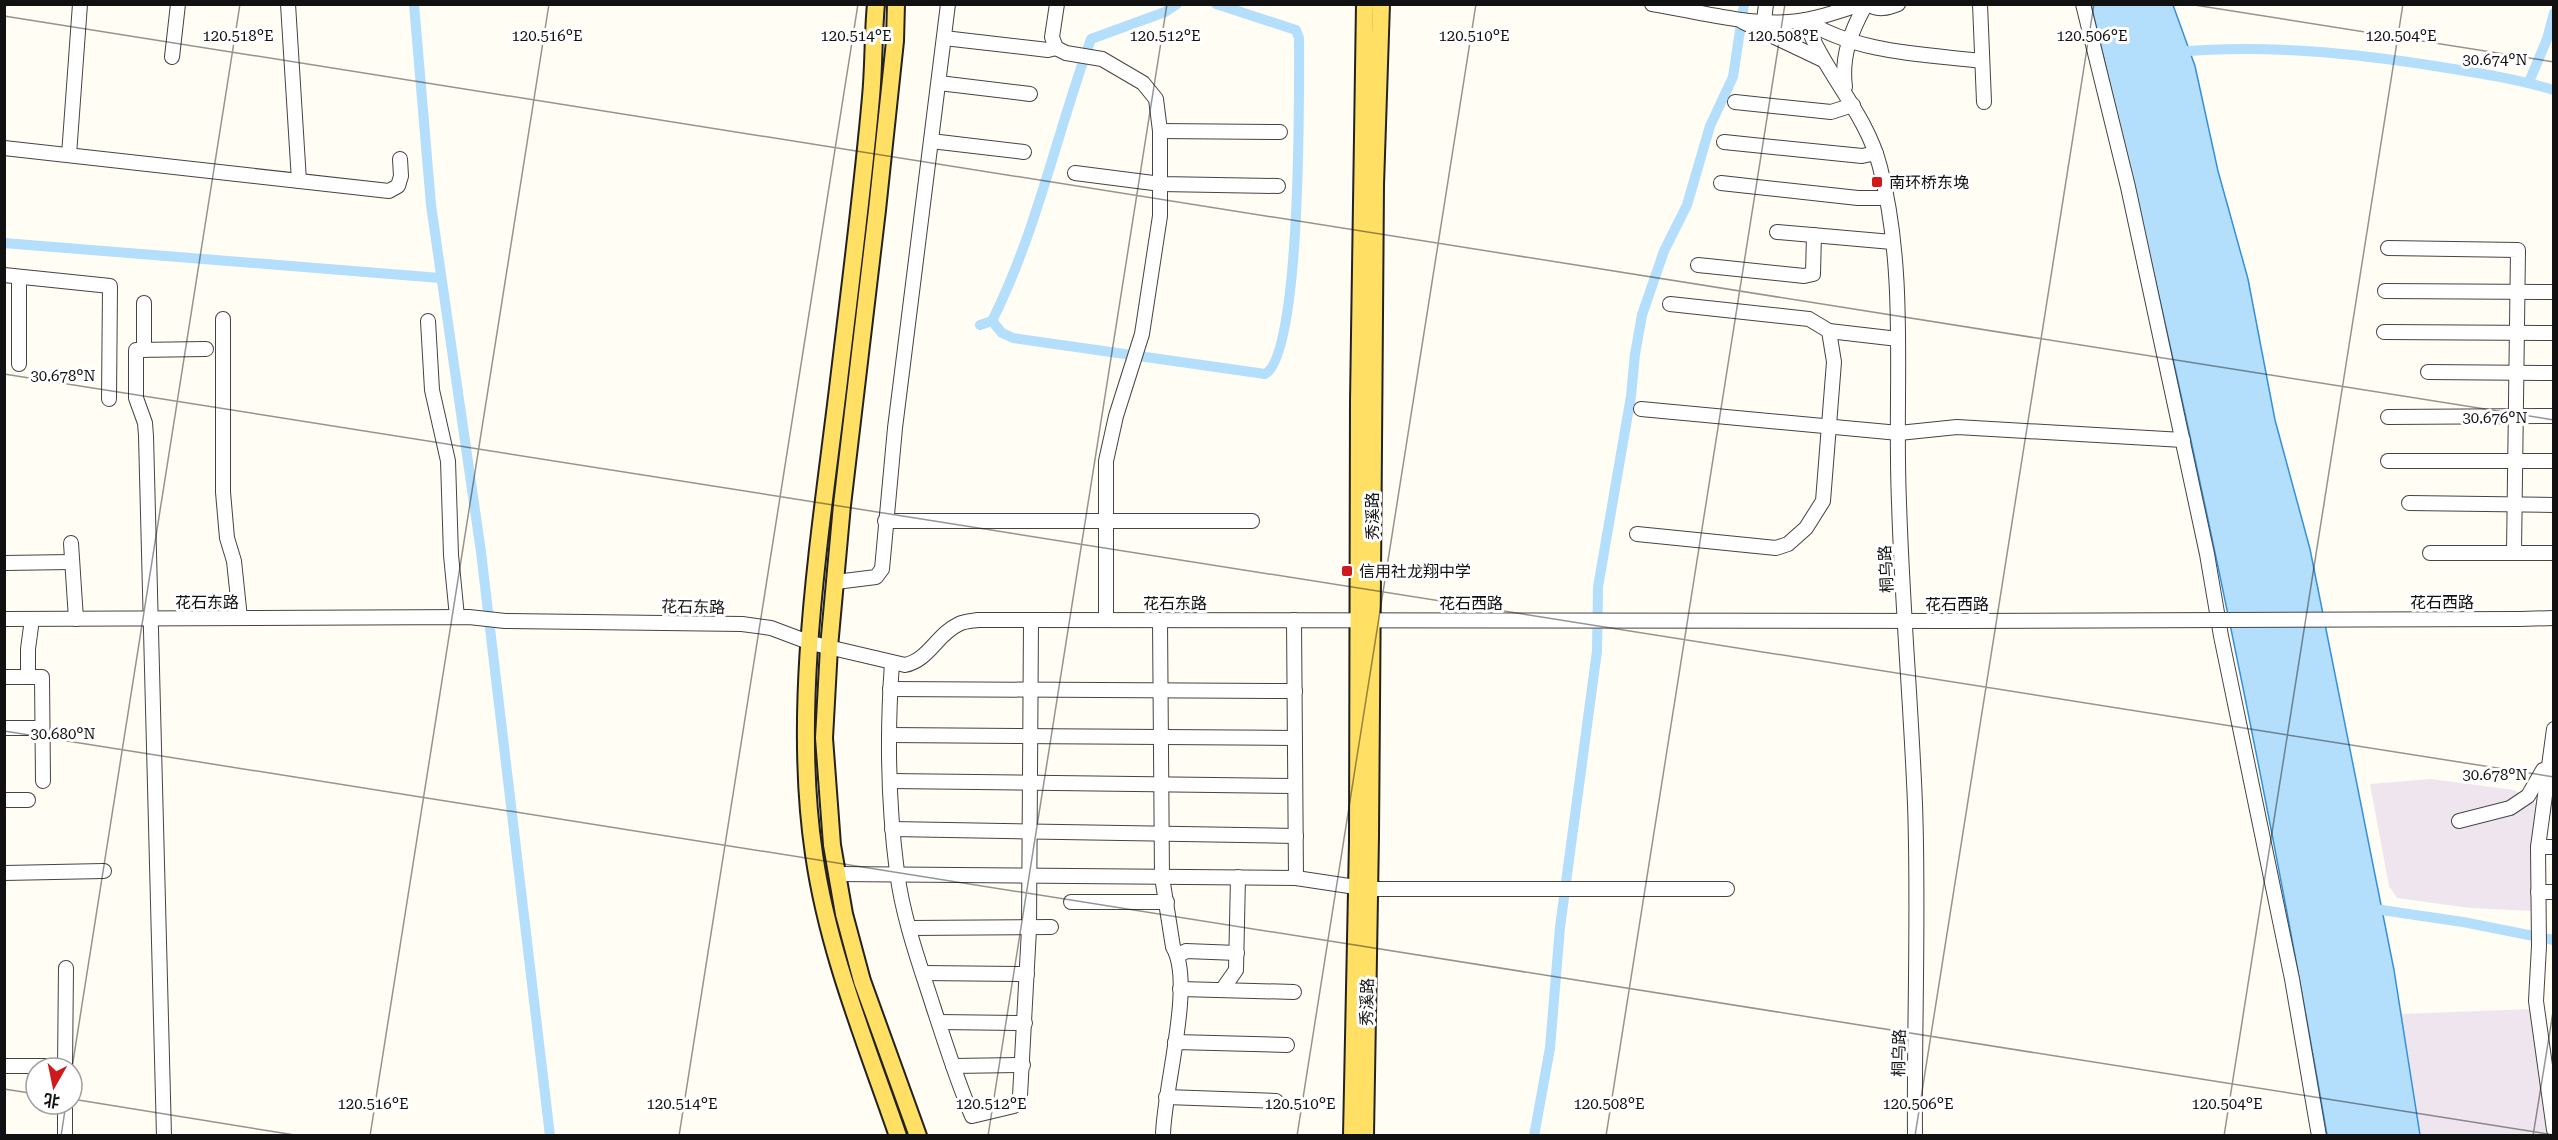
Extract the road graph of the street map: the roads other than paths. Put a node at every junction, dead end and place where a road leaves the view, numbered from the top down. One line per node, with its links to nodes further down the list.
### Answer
1 (80, 4): 40 (street)
2 (178, 4): 25 (street)
3 (288, 4): 43 (street)
4 (876, 4): 111 (main road)
5 (896, 4): 22 (main road)
6 (907, 4): 22 (main road)
7 (948, 4): 21 (street)
8 (1057, 4): 24 (street)
9 (1365, 4): 109 (main road, 秀溪路)
10 (1381, 4): 109 (main road, 秀溪路)
11 (1652, 4): 18 (street)
12 (1766, 4): 19 (street)
13 (1861, 4): 20 (street)
14 (1867, 4): 15 (street); 23 (street)
15 (1898, 4)
16 (1980, 4): 27 (street)
17 (2082, 4): 80 (street)
18 (1730, 17): 19 (street); 26 (street)
19 (1758, 20): 20 (street)
20 (1805, 20): 23 (street); 26 (street, 桐乌路)
21 (944, 38): 24 (street); 28 (street)
22 (895, 41): 97 (main road)
23 (1849, 41): 27 (street); 30 (street)
24 (1056, 48): 33 (street)
25 (172, 57)
26 (1825, 61): 30 (street, 桐乌路)
27 (1982, 61): 32 (street)
28 (939, 82): 29 (street); 35 (street)
29 (1030, 94)
30 (1849, 99): 31 (street); 39 (street, 桐乌路)
31 (1735, 102)
32 (1984, 102)
33 (1160, 131): 34 (street); 45 (street)
34 (1280, 132)
35 (931, 141): 38 (street); 87 (street)
36 (1724, 142): 39 (street)
37 (4, 148): 40 (street)
38 (1024, 152)
39 (1876, 153): 47 (street, 桐乌路)
40 (69, 154): 43 (street)
41 (400, 159): 43 (street)
42 (1075, 173): 45 (street)
43 (299, 181)
44 (1721, 183): 47 (street)
45 (1161, 184): 46 (street); 88 (street)
46 (1278, 186)
47 (1886, 198): 50 (street, 桐乌路)
48 (1777, 231): 49 (street)
49 (1814, 235): 50 (street); 52 (street)
50 (1892, 242): 66 (street, 桐乌路)
51 (2388, 248): 56 (street)
52 (1698, 264)
53 (4, 275): 54 (street)
54 (19, 277): 69 (street); 73 (street)
55 (2385, 291): 56 (street)
56 (2518, 292): 57 (street); 64 (street)
57 (2553, 292)
58 (144, 303): 68 (street)
59 (1671, 304): 62 (street)
60 (223, 319): 100 (street)
61 (428, 321): 98 (street)
62 (1829, 331): 66 (street); 78 (street)
63 (2384, 332): 64 (street)
64 (2517, 333): 65 (street); 71 (street)
65 (2553, 333)
66 (1898, 339): 79 (street, 桐乌路)
67 (206, 349): 68 (street)
68 (144, 350): 99 (street)
69 (20, 364)
70 (2428, 372): 71 (street)
71 (2517, 373): 72 (street); 75 (street)
72 (2553, 374)
73 (109, 399)
74 (1641, 409): 78 (street)
75 (2516, 416): 76 (street); 77 (street); 82 (street)
76 (2553, 416)
77 (2388, 417)
78 (1829, 426): 79 (street); 90 (street)
79 (1899, 433): 80 (street); 110 (street, 桐乌路)
80 (2183, 440): 190 (street)
81 (2388, 461): 82 (street)
82 (2515, 461): 83 (street); 85 (street)
83 (2553, 461)
84 (2409, 503): 85 (street)
85 (2515, 504): 86 (street); 93 (street)
86 (2553, 505)
87 (885, 521): 88 (street); 97 (street)
88 (1106, 521): 89 (street); 106 (street)
89 (1252, 521)
90 (1637, 534)
91 (71, 543): 95 (street)
92 (2430, 553): 93 (street)
93 (2514, 553): 94 (street)
94 (2553, 553)
95 (71, 562): 96 (street); 104 (street)
96 (4, 563)
97 (836, 582): 112 (main road)
98 (463, 617): 100 (street, 花石东路); 111 (street, 花石东路)
99 (152, 618): 100 (street, 花石东路); 104 (street, 花石东路); 183 (street)
100 (240, 618)
101 (2553, 618): 110 (street, 花石西路, bridge)
102 (4, 619): 103 (street, 花石东路)
103 (32, 619): 104 (street, 花石东路); 115 (street)
104 (76, 619)
105 (1031, 620): 106 (street, 花石东路); 113 (street, 花石东路); 117 (street)
106 (1106, 620): 107 (street, 花石东路)
107 (1160, 620): 108 (street, 花石东路); 118 (street)
108 (1294, 620): 109 (street, 花石东路); 119 (street)
109 (1366, 620): 110 (street, 花石西路); 150 (main road, 秀溪路)
110 (1906, 620): 189 (street, 桐乌路)
111 (811, 642): 112 (street, 花石东路); 184 (main road)
112 (829, 647): 113 (street, 花石东路); 144 (main road)
113 (892, 663): 116 (street)
114 (4, 677): 115 (street)
115 (28, 677): 121 (street)
116 (890, 689): 117 (street); 123 (street)
117 (1030, 690): 118 (street); 124 (street)
118 (1160, 691): 119 (street); 125 (street)
119 (1295, 692): 126 (street)
120 (4, 728): 121 (street)
121 (42, 728): 128 (street)
122 (2553, 729): 127 (street)
123 (889, 735): 124 (street); 129 (street)
124 (1030, 736): 125 (street); 130 (street)
125 (1161, 737): 126 (street); 131 (street)
126 (1295, 738): 132 (street)
127 (2551, 763): 135 (street); 140 (street)
128 (43, 781)
129 (890, 781): 130 (street); 136 (street)
130 (1030, 783): 131 (street); 137 (street)
131 (1161, 784): 132 (street); 138 (street)
132 (1295, 786): 139 (street)
133 (4, 800): 134 (street)
134 (28, 800)
135 (2459, 821)
136 (892, 829): 137 (street); 145 (street)
137 (1029, 831): 138 (street); 146 (street)
138 (1162, 834): 139 (street); 147 (street)
139 (1296, 836): 149 (street)
140 (2538, 847): 141 (street); 152 (street)
141 (2553, 847)
142 (104, 871): 143 (street)
143 (4, 873)
144 (837, 874): 145 (street); 185 (main road)
145 (897, 874): 146 (street); 158 (street)
146 (1029, 875): 147 (street); 156 (street)
147 (1162, 877): 148 (street); 155 (street)
148 (1238, 877): 149 (street); 159 (street)
149 (1296, 878): 150 (street)
150 (1363, 889): 151 (street); 187 (main road, 秀溪路); 188 (main road, 秀溪路)
151 (1727, 889)
152 (2538, 892): 153 (street); 181 (street)
153 (2553, 892)
154 (1071, 902): 155 (street)
155 (1167, 902): 160 (street)
156 (1029, 927): 157 (street); 158 (street); 164 (street)
157 (1051, 927)
158 (909, 928): 163 (street)
159 (1237, 952): 160 (street); 162 (street)
160 (1178, 956): 165 (street)
161 (66, 968): 173 (street)
162 (1236, 970): 166 (street); 167 (street)
163 (923, 973): 164 (street); 169 (street)
164 (1028, 974): 170 (street)
165 (1180, 989): 166 (street); 171 (street)
166 (1222, 990): 167 (street)
167 (1254, 991): 168 (street)
168 (1294, 992)
169 (939, 1022): 170 (street); 177 (street)
170 (1025, 1023): 174 (street)
171 (1175, 1042): 172 (street); 178 (street)
172 (1287, 1045)
173 (65, 1056)
174 (1023, 1065): 177 (street); 177 (street)
175 (4, 1066): 176 (street)
176 (24, 1066)
177 (953, 1066)
178 (1166, 1097): 179 (street); 186 (street)
179 (1276, 1101)
180 (65, 1116): 182 (street)
181 (2553, 1130)
182 (64, 1136)
183 (164, 1136)
184 (898, 1136)
185 (918, 1136)
186 (1163, 1136)
187 (1352, 1136)
188 (1365, 1136)
189 (1915, 1136)
190 (2319, 1136)

